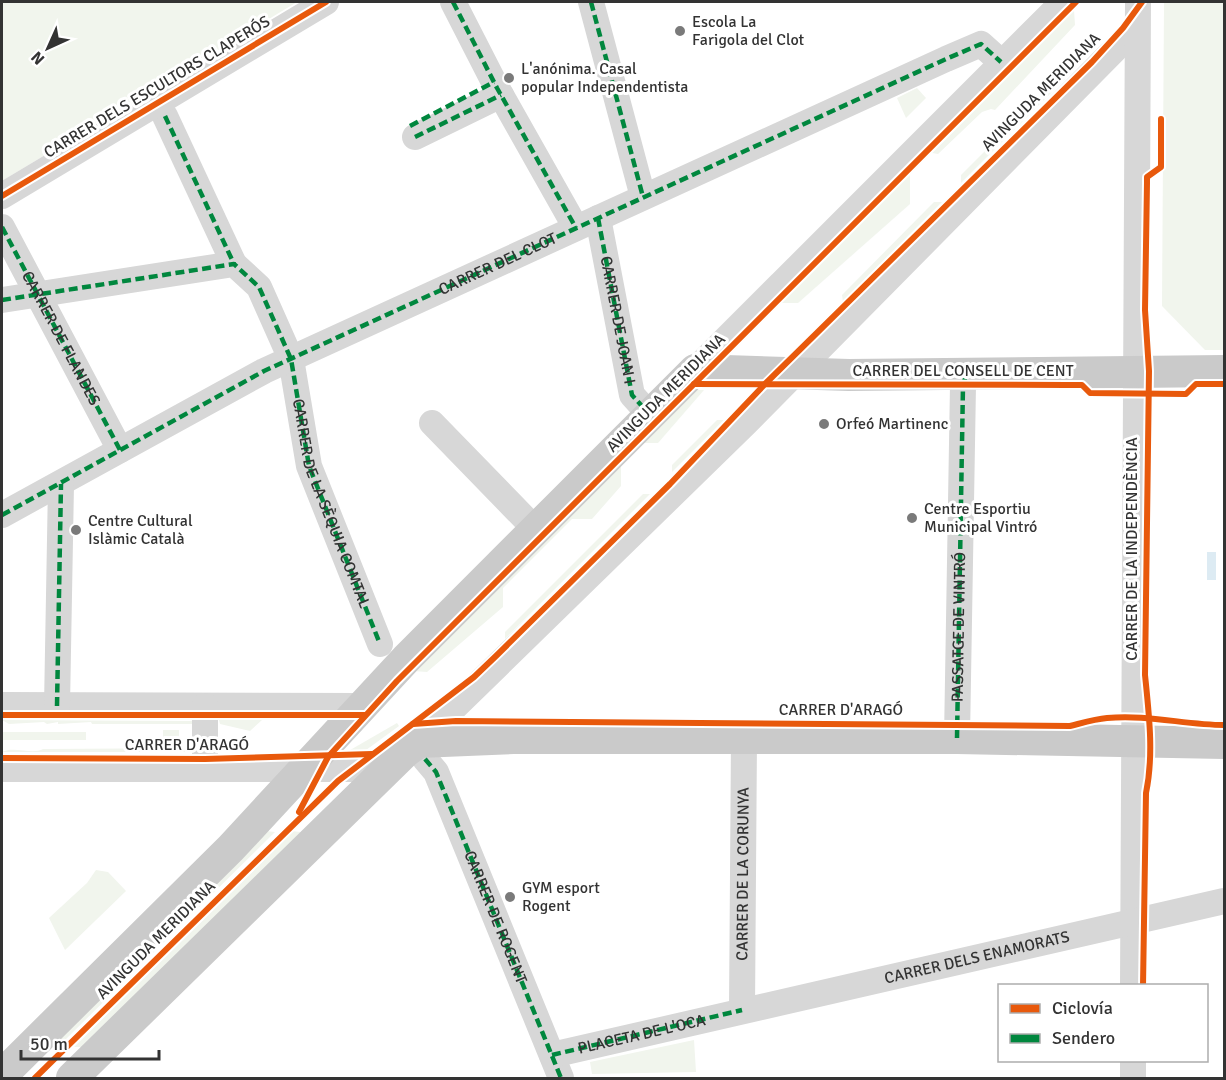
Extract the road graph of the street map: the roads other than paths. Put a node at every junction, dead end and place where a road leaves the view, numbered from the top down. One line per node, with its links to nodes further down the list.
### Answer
1 (326, 2): 11 (street, CARRER DELS ESCULTORS CLAPERÓS)
2 (453, 2): 8 (street, CARRER DE JOAN I)
3 (591, 2): 12 (street)
4 (1063, 2): 7 (street, AVINGUDA MERIDIANA)
5 (1138, 2): 6 (street, CARRER DE LA INDEPENDÈNCIA)
6 (1137, 27): 20 (street, CARRER DE LA INDEPENDÈNCIA); 22 (street, AVINGUDA MERIDIANA)
7 (1001, 62): 12 (street, CARRER DEL CLOT); 19 (street, AVINGUDA MERIDIANA)
8 (498, 89): 10 (street); 13 (street, CARRER DE JOAN I)
9 (165, 116): 15 (street)
10 (413, 132)
11 (2, 196)
12 (643, 197): 13 (street, CARRER DEL CLOT)
13 (587, 223): 18 (street, CARRER DEL CLOT); 24 (street, CARRER DE JOAN I)
14 (2, 227): 16 (street, CARRER DE FLANDES)
15 (226, 266): 16 (street); 18 (street, CARRER DE LA SÈQUIA COMTAL)
16 (36, 295): 17 (street); 26 (street, CARRER DE FLANDES)
17 (2, 300)
18 (291, 359): 26 (street, CARRER DEL CLOT); 30 (street, CARRER DE LA SÈQUIA COMTAL)
19 (695, 370): 22 (main road, CARRER DEL CONSELL DE CENT); 24 (main road, AVINGUDA MERIDIANA)
20 (1138, 371): 21 (main road, CARRER DEL CONSELL DE CENT); 23 (main road, CARRER DEL CONSELL DE CENT); 37 (street, CARRER DE LA INDEPENDÈNCIA)
21 (1224, 371)
22 (795, 372): 23 (main road, CARRER DEL CONSELL DE CENT); 39 (street, AVINGUDA MERIDIANA)
23 (967, 372): 36 (street, PASSATGE DE VINTRÓ)
24 (650, 415): 29 (main road, AVINGUDA MERIDIANA)
25 (432, 423): 29 (street)
26 (120, 450): 27 (street, CARRER DEL CLOT)
27 (61, 484): 28 (street, CARRER DEL CLOT); 32 (street)
28 (2, 515)
29 (536, 530): 34 (main road, AVINGUDA MERIDIANA)
30 (380, 644)
31 (2, 705): 32 (street)
32 (57, 706): 33 (street)
33 (205, 706): 34 (street); 40 (street, CARRER D'ARAGÓ)
34 (361, 706): 41 (main road, AVINGUDA MERIDIANA)
35 (744, 738): 36 (main road, CARRER D'ARAGÓ); 39 (main road, CARRER D'ARAGÓ); 46 (street, CARRER DE LA CORUNYA)
36 (957, 738): 37 (main road, CARRER D'ARAGÓ)
37 (1135, 743): 38 (main road, CARRER D'ARAGÓ); 44 (street, CARRER DE LA INDEPENDÈNCIA)
38 (1224, 743)
39 (422, 750): 41 (street, CARRER D'ARAGÓ); 47 (street, CARRER DE ROGENT); 50 (main road, AVINGUDA MERIDIANA)
40 (206, 768): 41 (street, CARRER D'ARAGÓ); 42 (street, CARRER D'ARAGÓ)
41 (304, 768): 49 (main road, AVINGUDA MERIDIANA)
42 (2, 769)
43 (1224, 901): 44 (street, CARRER DELS ENAMORATS)
44 (1134, 922): 45 (street, CARRER DE LA INDEPENDÈNCIA); 46 (street, CARRER DELS ENAMORATS)
45 (1133, 984)
46 (736, 1011): 47 (street, PLACETA DE L'OCA)
47 (552, 1055): 51 (street, CARRER DE ROGENT)
48 (1133, 1062): 52 (street)
49 (2, 1075)
50 (72, 1078)
51 (561, 1078)
52 (1132, 1078)

